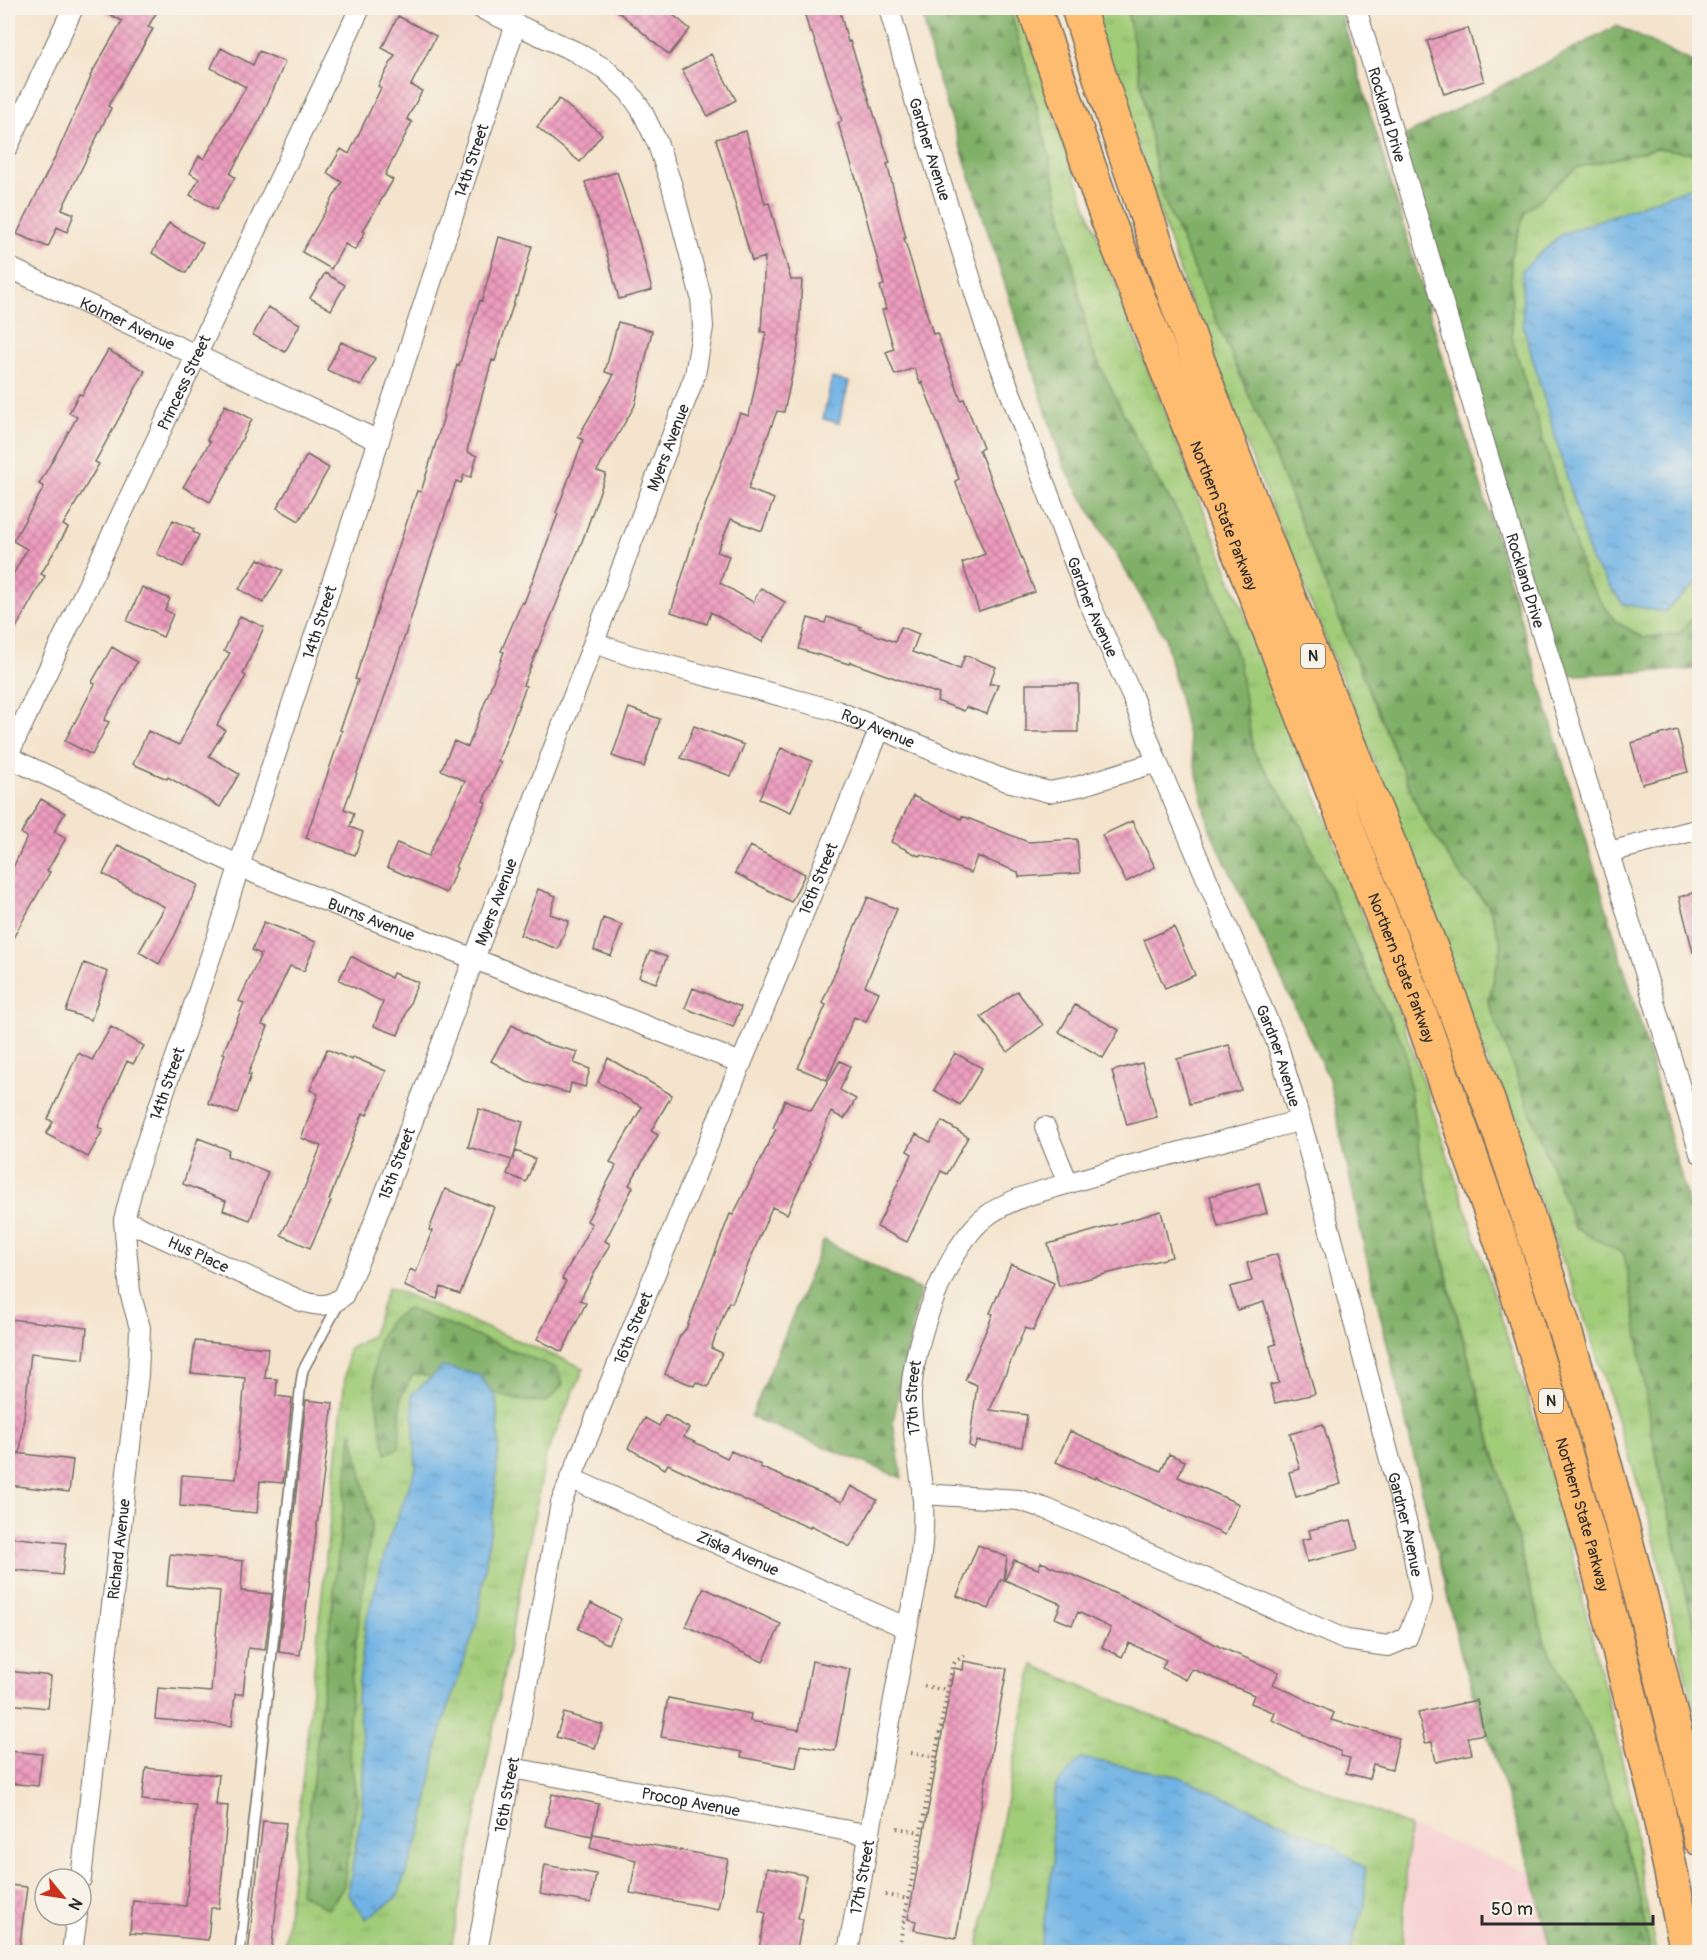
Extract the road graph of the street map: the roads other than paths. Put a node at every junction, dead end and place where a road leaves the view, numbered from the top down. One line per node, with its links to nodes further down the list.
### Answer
1 (73, 8): 9 (street)
2 (360, 8): 11 (street, Princess Street)
3 (480, 8): 8 (street, Myers Avenue)
4 (889, 8): 16 (street, Gardner Avenue)
5 (1034, 8): 40 (highway, Northern State Parkway / N)
6 (1078, 8): 33 (highway, Northern State Parkway / N)
7 (1356, 8): 18 (street, Rockland Drive)
8 (516, 24): 12 (street, 14th Street); 13 (street, Myers Avenue)
9 (8, 146)
10 (8, 267): 11 (street, Kolmer Avenue)
11 (196, 356): 12 (street, Kolmer Avenue); 15 (street, Princess Street)
12 (379, 441): 19 (street, 14th Street)
13 (595, 643): 14 (street, Roy Avenue); 20 (street, Myers Avenue)
14 (879, 730): 16 (street, Roy Avenue); 21 (street, 16th Street)
15 (8, 756): 19 (street, Burns Avenue)
16 (1157, 762): 22 (street, Gardner Avenue)
17 (1700, 829): 18 (street)
18 (1609, 852): 24 (street, Rockland Drive)
19 (239, 865): 20 (street, Burns Avenue); 26 (street, 14th Street)
20 (473, 959): 21 (street, Burns Avenue); 27 (street, 15th Street)
21 (741, 1063): 28 (street, 16th Street)
22 (1298, 1121): 25 (street, 17th Street); 29 (street, Gardner Avenue)
23 (1045, 1127): 25 (street)
24 (1700, 1153)
25 (1068, 1184): 29 (street, 17th Street)
26 (124, 1220): 27 (street, Hus Place); 34 (street, Richard Avenue)
27 (343, 1296): 37 (lane)
28 (570, 1478): 30 (street, Ziska Avenue); 31 (street, 16th Street)
29 (922, 1494): 30 (street, 17th Street)
30 (908, 1628): 32 (street, 17th Street)
31 (512, 1768): 32 (street, Procop Avenue); 38 (street, 16th Street)
32 (870, 1835): 39 (street, 17th Street)
33 (1700, 1839)
34 (82, 1867)
35 (75, 1927): 36 (street)
36 (72, 1953)
37 (240, 1953)
38 (477, 1953)
39 (848, 1953)
40 (1688, 1953)

